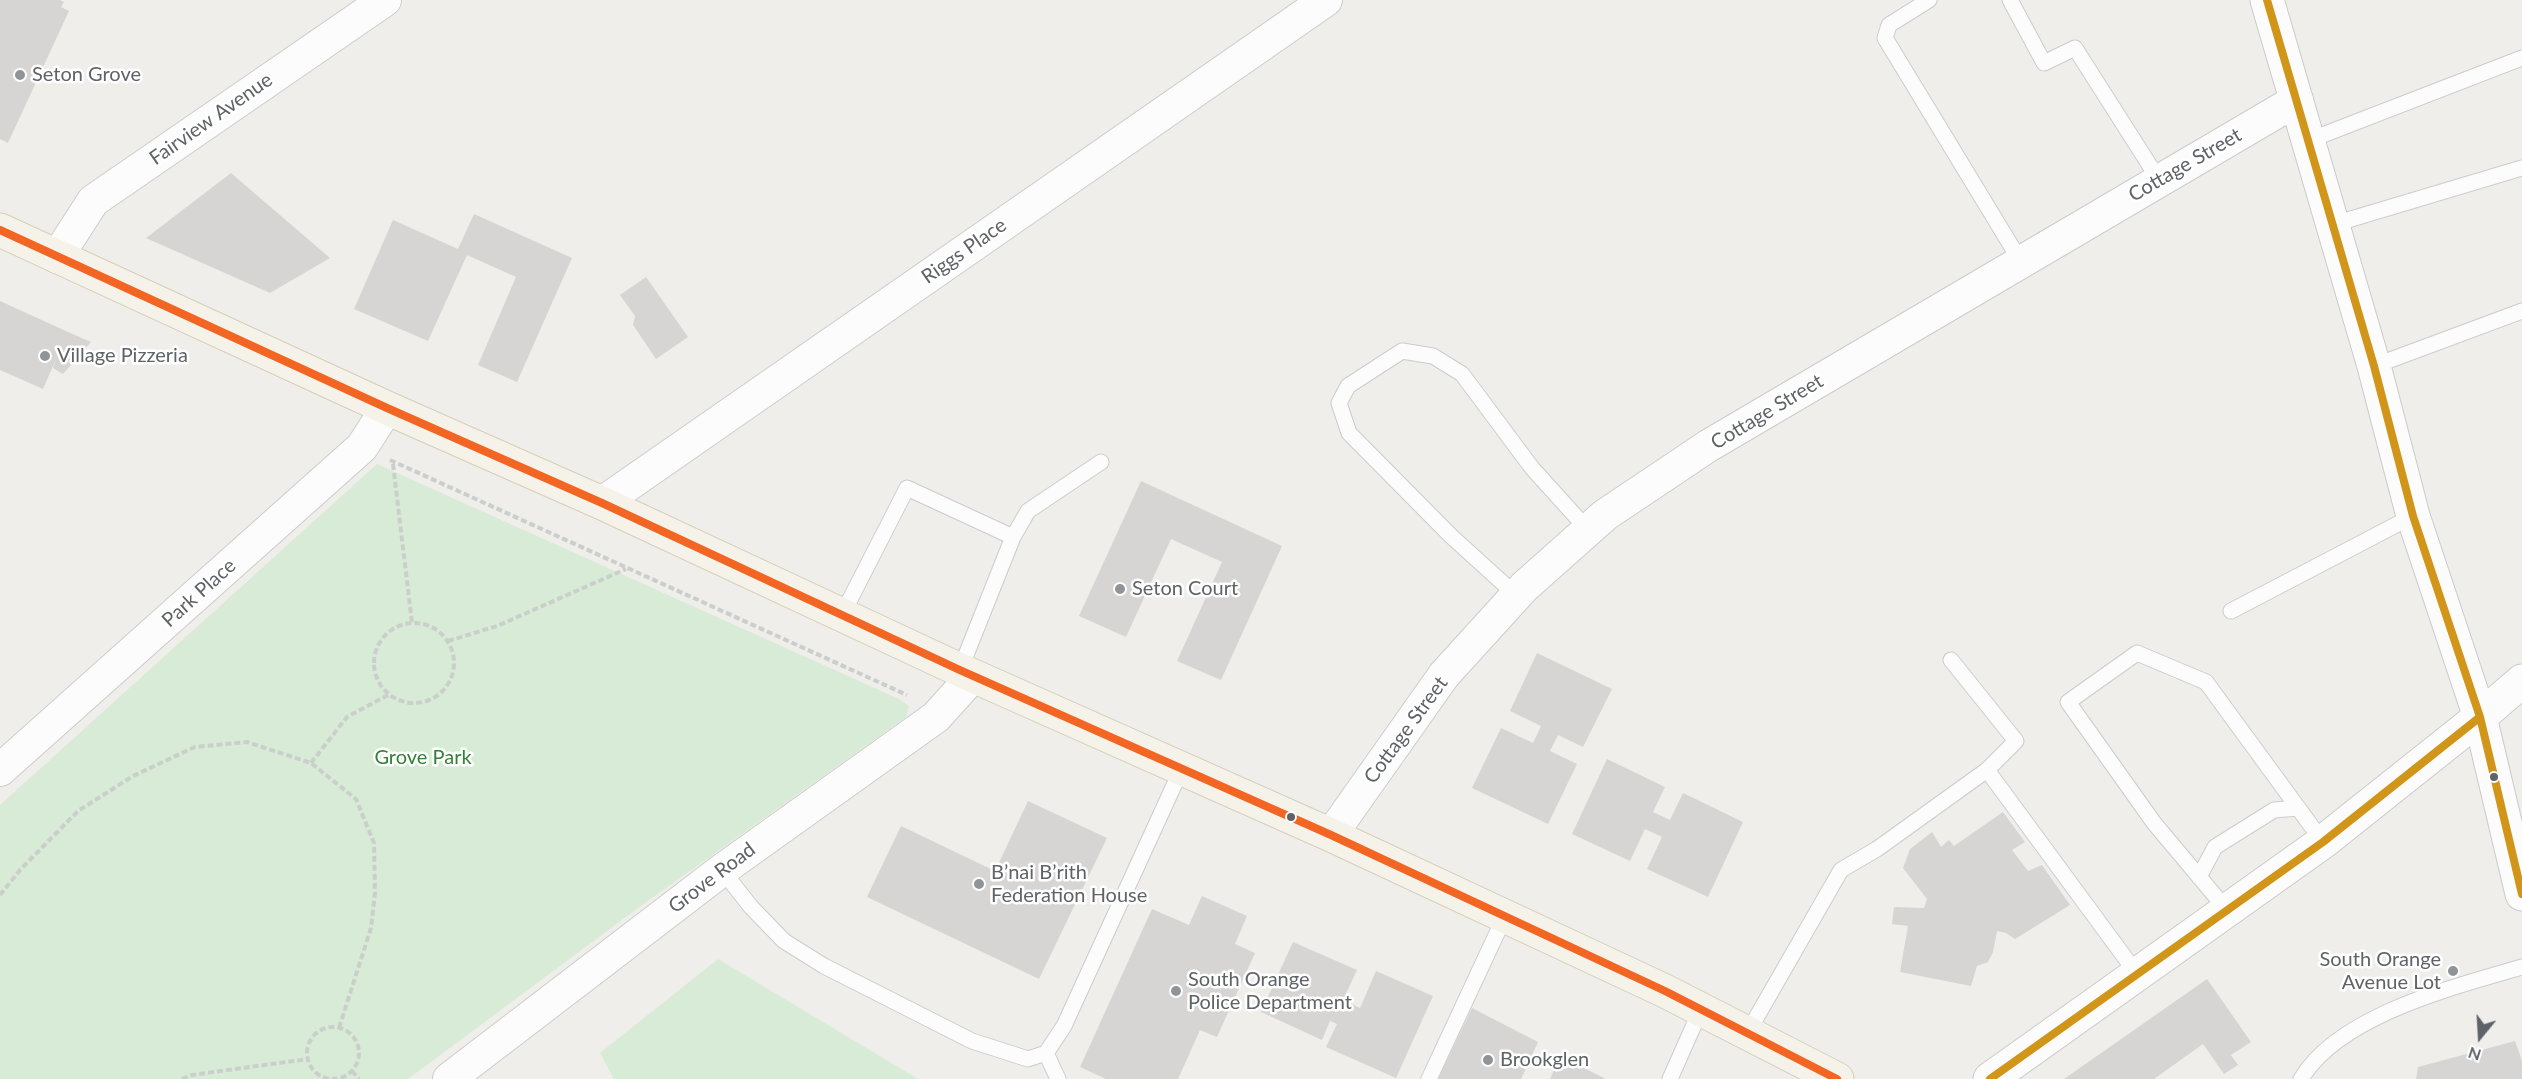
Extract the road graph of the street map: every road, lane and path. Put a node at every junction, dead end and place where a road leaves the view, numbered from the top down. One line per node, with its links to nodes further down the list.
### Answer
1 (385, 0): 13 (street, Fairview Avenue)
2 (1929, 0): 14 (lane)
3 (2010, 0): 10 (lane)
4 (2267, 0): 7 (main road)
5 (1310, 4): 19 (street, Riggs Place)
6 (2522, 58): 8 (lane)
7 (2297, 100): 8 (main road); 10 (street, Cottage Street)
8 (2307, 141): 11 (main road)
9 (2522, 168): 11 (lane)
10 (2158, 180): 14 (street, Cottage Street)
11 (2331, 225): 16 (main road)
12 (0, 230): 13 (main road)
13 (57, 257): 17 (main road)
14 (2022, 262): 21 (street, Cottage Street)
15 (2522, 311): 16 (lane)
16 (2374, 366): 20 (main road)
17 (387, 408): 19 (main road); 36 (street, Park Place)
18 (1101, 462): 22 (lane)
19 (602, 503): 26 (main road)
20 (2413, 516): 25 (lane); 34 (main road)
21 (1588, 530): 24 (street, Cottage Street); 24 (lane)
22 (1014, 537): 26 (lane); 30 (lane)
23 (626, 569): 28 (path)
24 (1516, 595): 40 (street, Cottage Street)
25 (2231, 611)
26 (842, 615): 30 (main road)
27 (412, 623): 28 (path); 32 (path); 33 (path)
28 (448, 641): 32 (path)
29 (1951, 660): 38 (lane)
30 (967, 673): 37 (main road); 42 (street, Grove Road)
31 (2522, 681): 34 (main road)
32 (390, 694): 35 (path)
33 (907, 695)
34 (2480, 717): 41 (main road); 44 (main road)
35 (311, 762): 45 (path); 51 (path)
36 (0, 770)
37 (1181, 770): 40 (main road); 53 (lane)
38 (1987, 770): 49 (lane); 52 (lane)
39 (2298, 808): 41 (lane); 43 (lane); 43 (lane)
40 (1331, 835): 47 (main road)
41 (2323, 842): 46 (main road)
42 (722, 870): 53 (lane); 59 (street, Grove Road)
43 (2199, 877): 46 (lane)
44 (2522, 894)
45 (0, 895)
46 (2227, 909): 49 (main road)
47 (1504, 918): 50 (main road); 61 (lane)
48 (2522, 967): 64 (lane)
49 (2137, 974): 63 (main road)
50 (1701, 1009): 52 (main road); 62 (lane)
51 (339, 1028): 54 (path); 55 (path)
52 (1748, 1032): 56 (main road)
53 (1046, 1053): 60 (lane)
54 (308, 1059): 55 (path); 57 (path)
55 (352, 1071): 58 (path)
56 (1826, 1076)
57 (182, 1079)
58 (359, 1079)
59 (449, 1079)
60 (1058, 1079)
61 (1430, 1079)
62 (1670, 1079)
63 (1990, 1079)
64 (2301, 1079)

